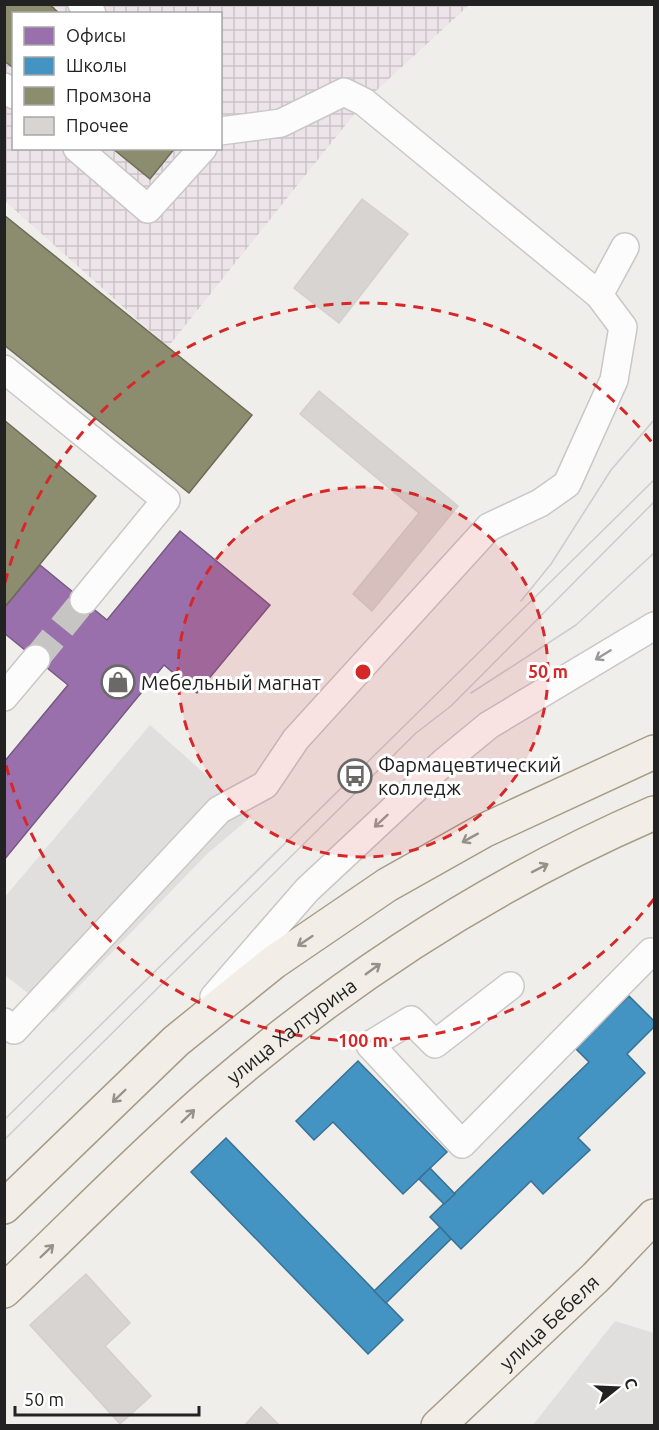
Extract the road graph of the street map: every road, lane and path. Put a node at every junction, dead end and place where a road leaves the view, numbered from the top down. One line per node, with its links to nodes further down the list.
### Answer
1 (222, 130): 5 (street)
2 (78, 150): 3 (street)
3 (201, 150)
4 (625, 247): 5 (street)
5 (598, 295): 15 (street)
6 (4, 369): 7 (street)
7 (84, 600)
8 (654, 626): 16 (street, one-way to 16)
9 (36, 659): 10 (street)
10 (4, 698)
11 (654, 752): 16 (main road, one-way to 16)
12 (654, 813): 19 (main road, улица Халтурина, one-way to 12)
13 (654, 955): 14 (street)
14 (510, 986)
15 (4, 1022)
16 (176, 1041): 17 (main road, one-way to 17)
17 (4, 1207)
18 (650, 1231): 20 (main road, улица Бебеля)
19 (4, 1291)
20 (445, 1423)

